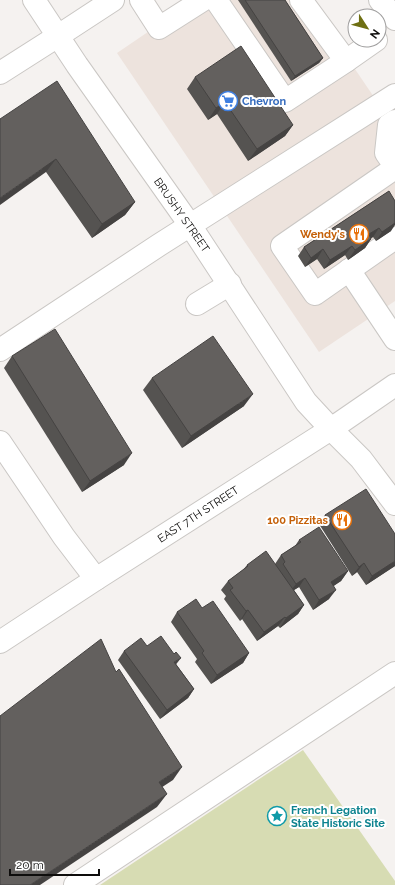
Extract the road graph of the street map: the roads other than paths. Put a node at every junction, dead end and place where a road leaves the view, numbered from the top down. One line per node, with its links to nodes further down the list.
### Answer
1 (34, 0): 9 (street, BRUSHY STREET)
2 (113, 0): 9 (street)
3 (141, 0): 4 (street)
4 (203, 0)
5 (216, 0): 11 (street)
6 (301, 0): 11 (street)
7 (380, 0): 8 (street)
8 (395, 19)
9 (58, 36): 12 (street); 16 (street, BRUSHY STREET)
10 (365, 48): 11 (street)
11 (346, 61)
12 (0, 73)
13 (395, 94): 16 (street)
14 (395, 121): 15 (street)
15 (395, 166): 18 (street)
16 (190, 225): 19 (street, BRUSHY STREET); 22 (street)
17 (395, 238): 18 (street)
18 (349, 270): 21 (street)
19 (230, 284): 20 (street); 24 (street, BRUSHY STREET)
20 (197, 304)
21 (395, 339)
22 (0, 350)
23 (395, 385): 24 (street, EAST 7TH STREET)
24 (331, 429): 26 (street, BRUSHY STREET); 27 (street, EAST 7TH STREET)
25 (0, 442): 27 (street)
26 (395, 504)
27 (96, 579): 28 (street, EAST 7TH STREET)
28 (0, 642)
29 (395, 673): 30 (street)
30 (75, 885)

